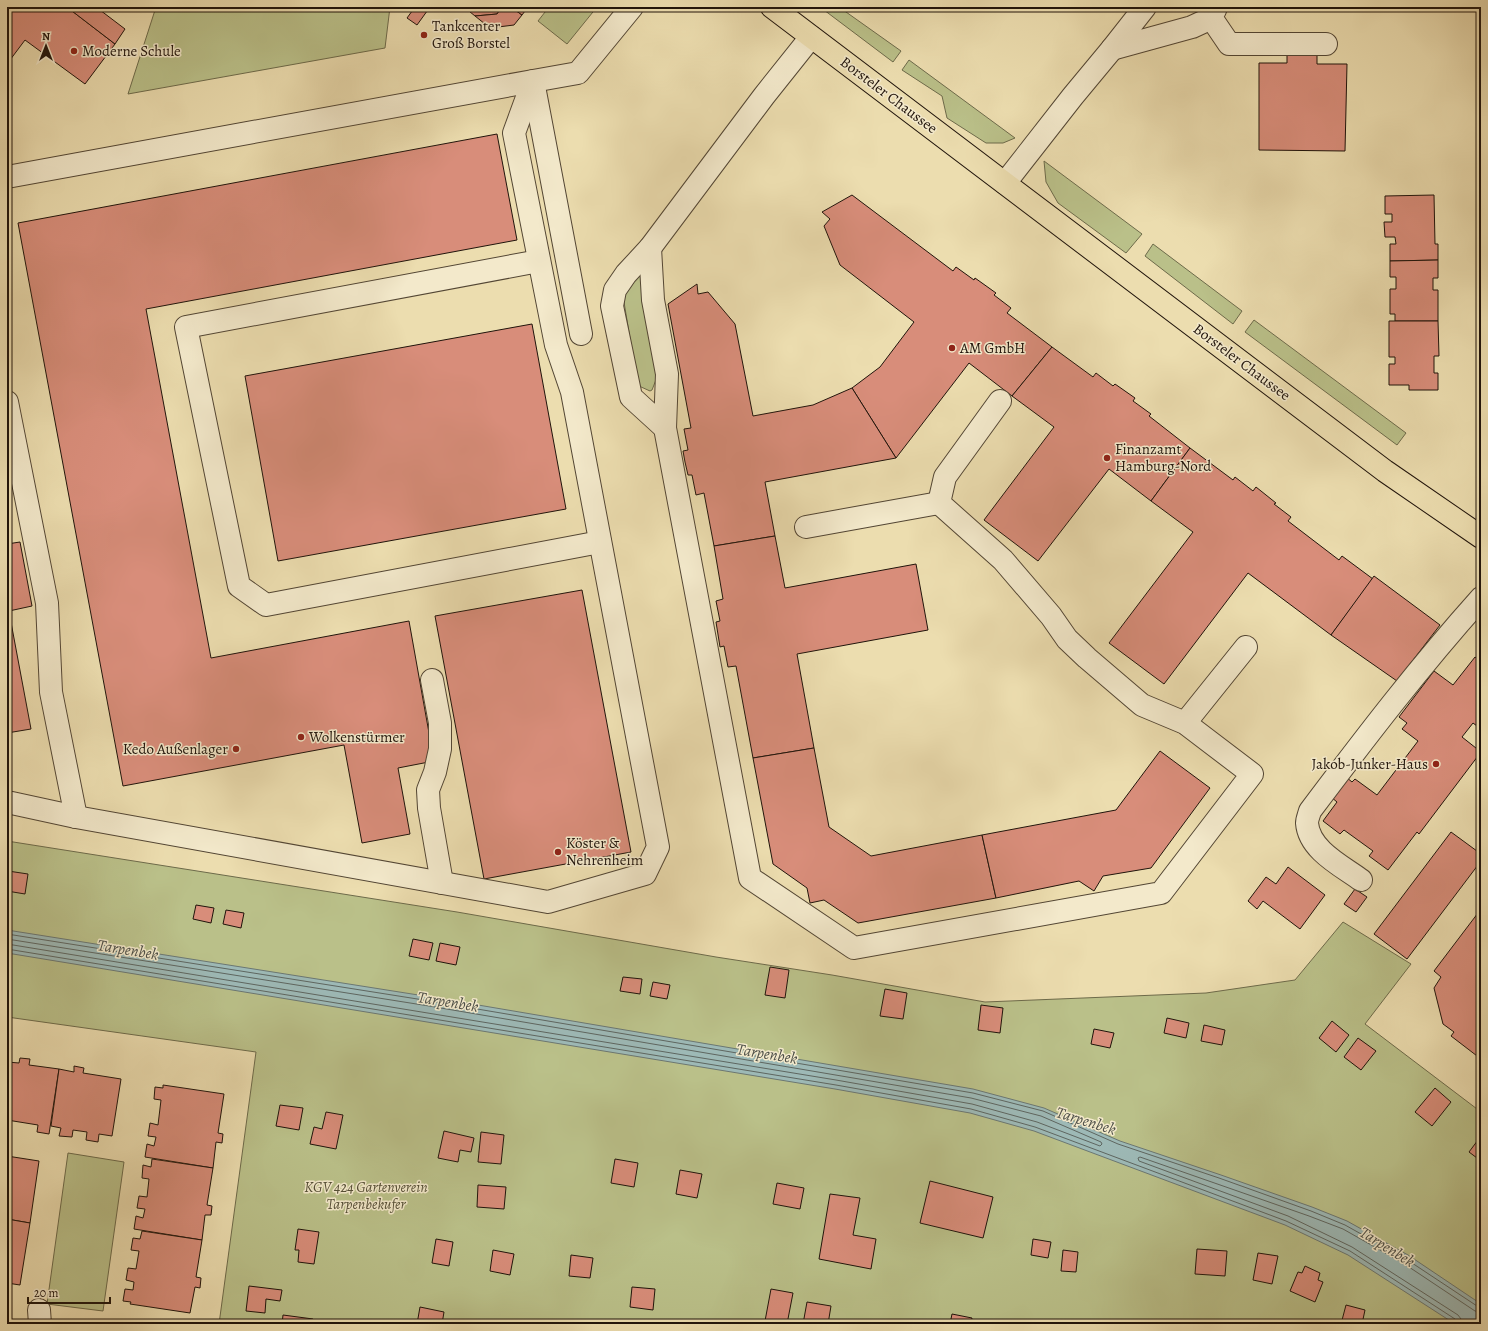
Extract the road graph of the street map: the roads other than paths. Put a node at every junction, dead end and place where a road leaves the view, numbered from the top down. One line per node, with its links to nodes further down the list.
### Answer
1 (632, 7): 8 (street)
2 (772, 7): 5 (main road, Borsteler Chaussee)
3 (1145, 7): 7 (street)
4 (1213, 12): 6 (street); 7 (street)
5 (811, 37): 10 (main road, Borsteler Chaussee); 11 (street)
6 (1326, 44)
7 (1112, 49): 10 (street)
8 (533, 81): 9 (street); 12 (street); 13 (street)
9 (7, 177)
10 (1005, 183): 19 (main road, Borsteler Chaussee)
11 (650, 248): 16 (street); 16 (street)
12 (539, 261): 20 (street); 20 (street)
13 (581, 334)
14 (1000, 401): 17 (street)
15 (7, 402): 26 (street)
16 (665, 428): 24 (street)
17 (939, 502): 18 (street); 24 (street)
18 (806, 527)
19 (1481, 537)
20 (600, 542): 28 (street)
21 (1481, 598): 27 (street)
22 (1246, 647): 24 (street)
23 (432, 680): 28 (street)
24 (1185, 723)
25 (7, 802): 26 (street)
26 (76, 817): 28 (street)
27 (1361, 880)
28 (442, 883)

